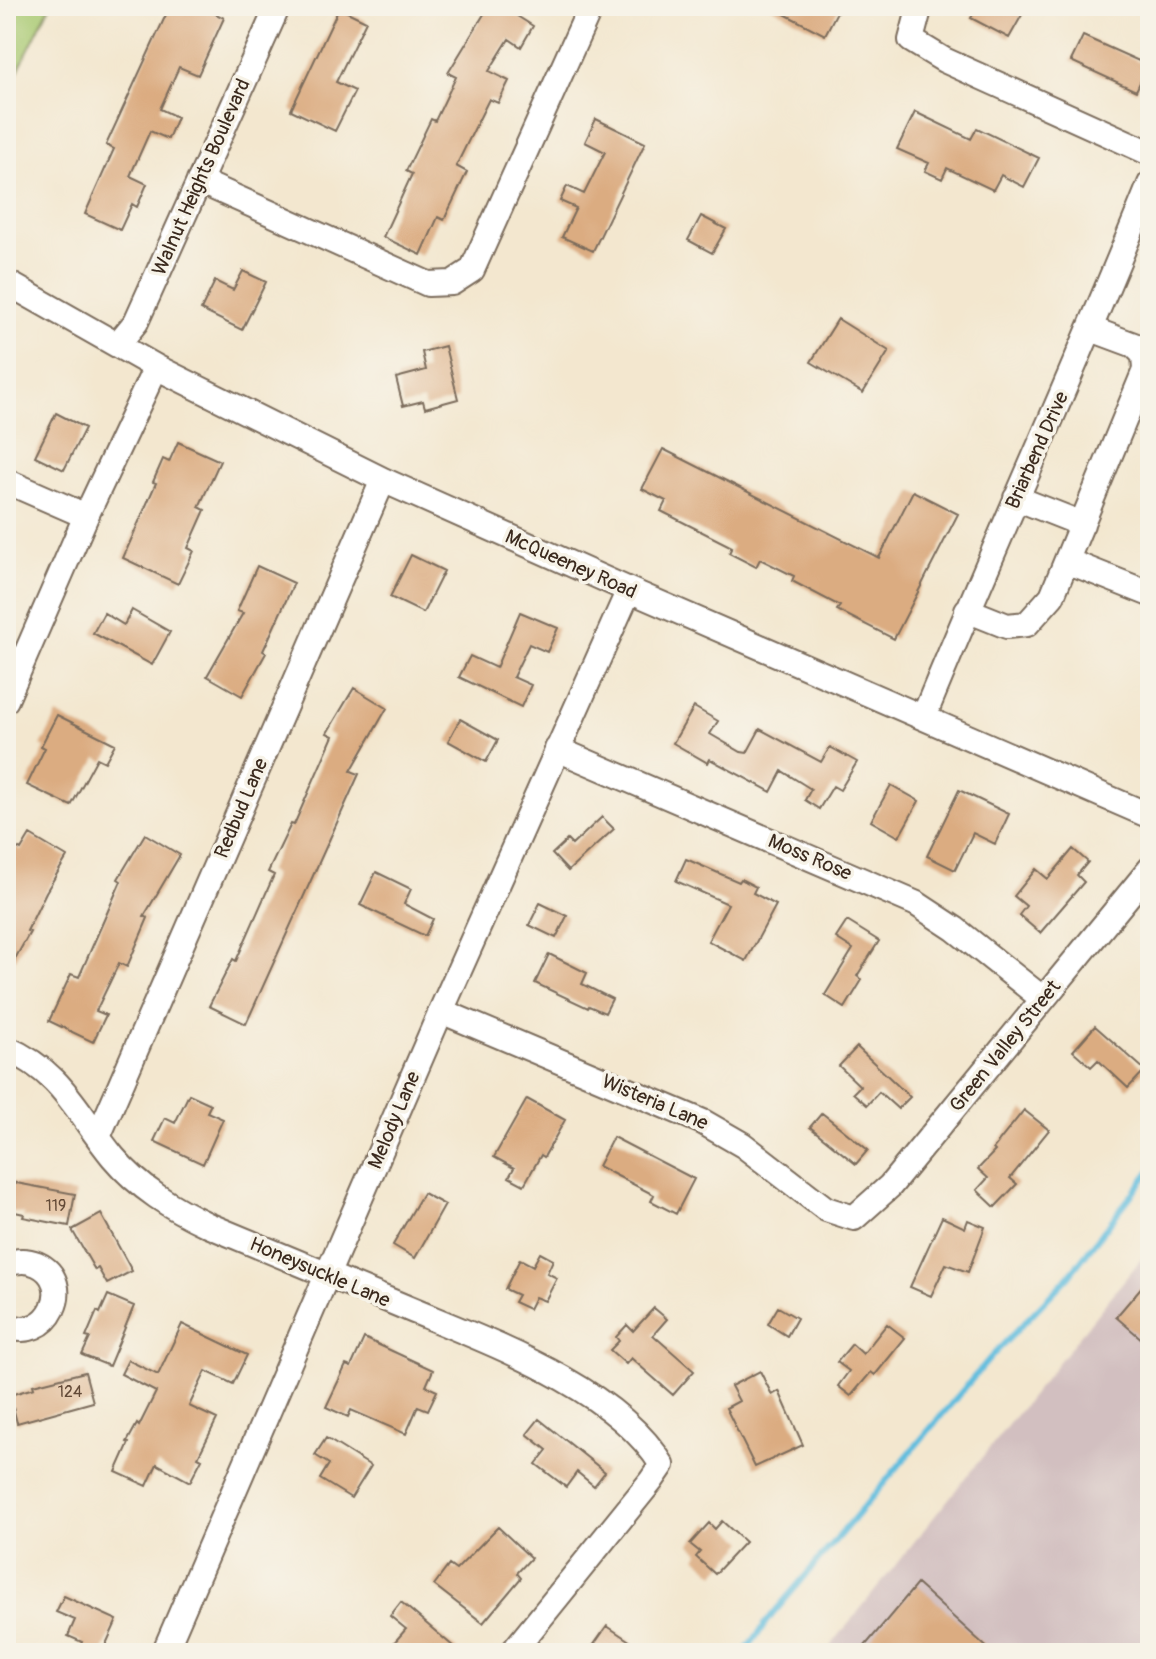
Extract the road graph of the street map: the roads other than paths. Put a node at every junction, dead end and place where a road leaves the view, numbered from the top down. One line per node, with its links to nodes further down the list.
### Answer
1 (278, 6): 5 (street, Walnut Heights Boulevard)
2 (591, 6): 5 (street)
3 (920, 6): 4 (street)
4 (1150, 153)
5 (199, 181): 9 (street, Walnut Heights Boulevard)
6 (1150, 184): 8 (street, Briarbend Drive)
7 (6, 282): 9 (street, McQueeney Road)
8 (1091, 329): 13 (street, Briarbend Drive); 15 (street)
9 (117, 345): 10 (street, McQueeney Road)
10 (156, 367): 11 (street, McQueeney Road); 14 (street)
11 (383, 480): 17 (street, McQueeney Road); 28 (street, Redbud Lane)
12 (6, 481): 14 (street)
13 (1016, 498): 15 (street); 19 (street, Briarbend Drive)
14 (86, 516): 20 (street)
15 (1082, 524): 16 (street)
16 (1067, 561): 18 (street); 19 (street)
17 (629, 590): 21 (street, McQueeney Road); 22 (street, Melody Lane)
18 (1150, 594)
19 (967, 610): 21 (street, Briarbend Drive)
20 (6, 700)
21 (924, 716): 23 (street, McQueeney Road)
22 (557, 749): 25 (street, Moss Rose); 26 (street, Melody Lane)
23 (1150, 816)
24 (1150, 869): 25 (street, Green Valley Street)
25 (1043, 999): 29 (street, Green Valley Street)
26 (441, 1011): 29 (street, Wisteria Lane); 31 (street, Melody Lane)
27 (6, 1048): 28 (street, Honeysuckle Lane)
28 (98, 1137): 31 (street, Honeysuckle Lane)
29 (854, 1218)
30 (6, 1265): 32 (street)
31 (327, 1275): 33 (street, Melody Lane); 34 (street, Honeysuckle Lane)
32 (6, 1325)
33 (164, 1653)
34 (512, 1653)

